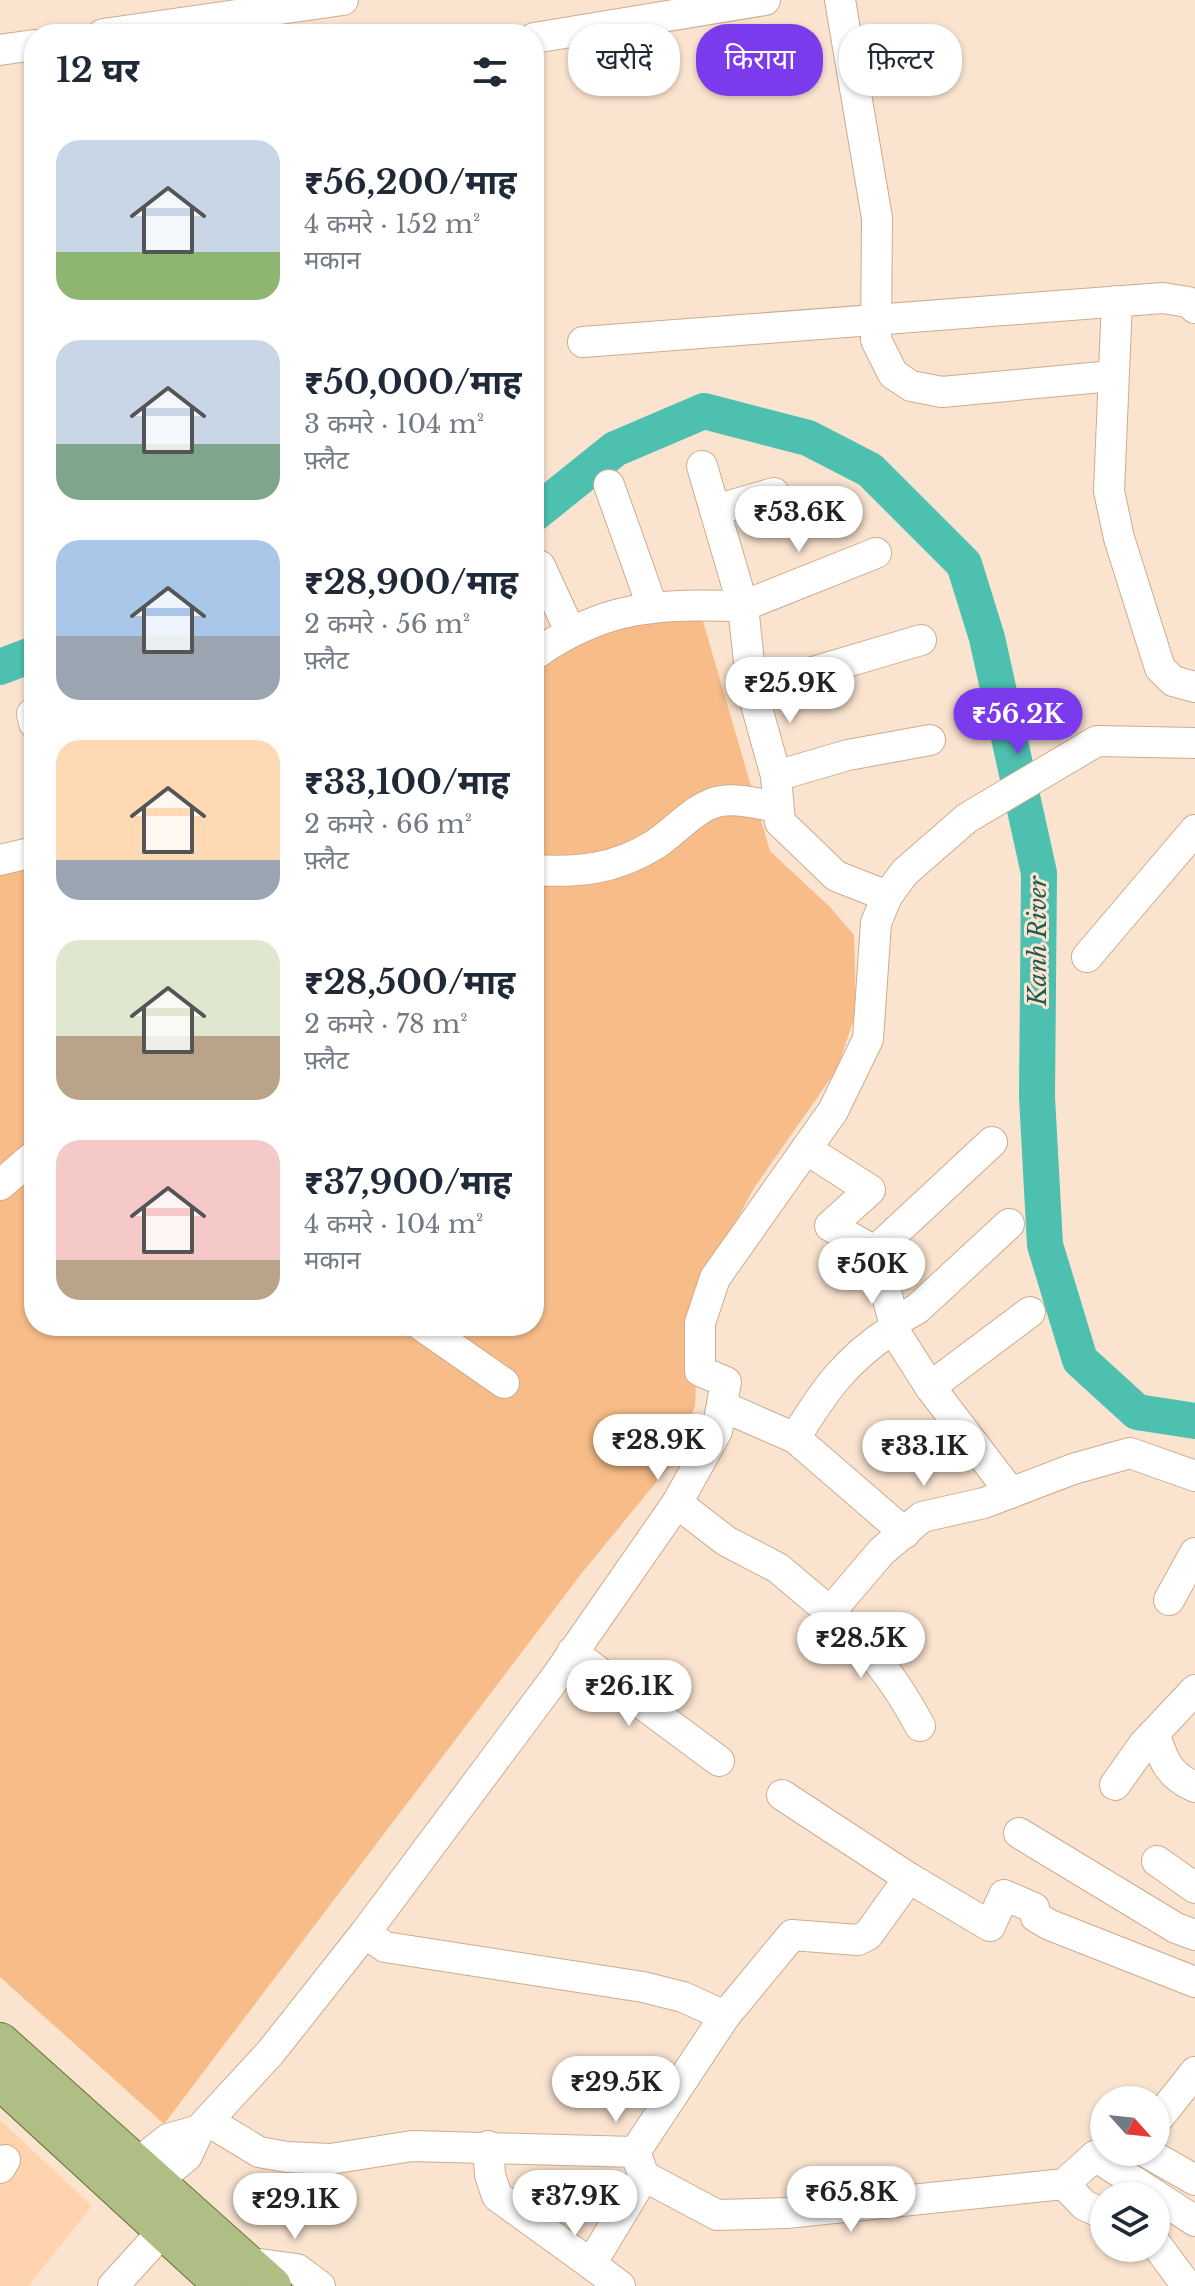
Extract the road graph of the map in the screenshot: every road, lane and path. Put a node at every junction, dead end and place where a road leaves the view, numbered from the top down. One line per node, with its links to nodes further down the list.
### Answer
1 (343, 0): 4 (street)
2 (765, 0): 5 (street)
3 (840, 0): 10 (street)
4 (174, 24)
5 (544, 36)
6 (24, 46): 7 (street)
7 (0, 50)
8 (1117, 301): 9 (street); 10 (street); 12 (street)
9 (1195, 308)
10 (875, 318): 11 (street); 12 (street)
11 (583, 342)
12 (1112, 376): 24 (street)
13 (702, 466): 16 (street)
14 (609, 485): 19 (street)
15 (774, 493): 16 (street)
16 (715, 510): 20 (street)
17 (876, 553): 20 (street)
18 (544, 575): 21 (street)
19 (652, 606): 20 (street); 21 (street)
20 (743, 606): 25 (street)
21 (570, 631): 23 (street)
22 (921, 640): 25 (street)
23 (544, 648)
24 (1195, 687)
25 (752, 690): 28 (street)
26 (930, 740): 28 (street)
27 (1195, 743): 34 (street)
28 (776, 776): 29 (street)
29 (777, 807): 33 (street); 34 (street)
30 (1195, 830): 35 (street)
31 (24, 854): 32 (street)
32 (0, 860)
33 (544, 871)
34 (887, 896): 37 (street)
35 (1087, 957)
36 (992, 1142): 41 (street)
37 (806, 1149): 41 (street); 47 (street)
38 (24, 1165): 39 (street)
39 (0, 1185)
40 (1009, 1224): 43 (street)
41 (875, 1251): 43 (street)
42 (1030, 1312): 46 (street)
43 (893, 1325): 46 (street); 48 (street)
44 (436, 1336): 45 (street)
45 (504, 1383)
46 (930, 1387): 50 (street)
47 (722, 1406): 48 (street); 51 (street)
48 (795, 1438): 52 (street)
49 (1195, 1476): 50 (street)
50 (1011, 1493): 52 (street)
51 (677, 1503): 55 (street); 56 (street)
52 (905, 1533): 55 (street)
53 (1195, 1553): 54 (street)
54 (1169, 1600)
55 (830, 1612): 58 (street)
56 (572, 1652): 60 (street); 68 (street)
57 (1195, 1690): 59 (street)
58 (920, 1726)
59 (1155, 1735): 61 (street); 62 (street)
60 (719, 1761)
61 (1115, 1785)
62 (1195, 1787)
63 (782, 1795): 66 (street)
64 (1019, 1833): 69 (street)
65 (1157, 1861): 67 (street)
66 (909, 1878): 70 (street); 71 (street)
67 (1195, 1888)
68 (365, 1933): 71 (street); 76 (street)
69 (1195, 1935)
70 (1195, 1982)
71 (725, 2016): 79 (street)
72 (0, 2042): 83 (main road)
73 (1195, 2072): 75 (street)
74 (0, 2080): 83 (main road)
75 (1170, 2103)
76 (204, 2126): 77 (street); 83 (street)
77 (488, 2146): 79 (street); 89 (street)
78 (1090, 2163): 84 (street)
79 (639, 2164): 84 (street); 89 (street)
80 (1119, 2166): 86 (street)
81 (1170, 2166): 82 (street)
82 (1195, 2180)
83 (133, 2184): 87 (main road); 90 (main road)
84 (1064, 2184): 85 (street)
85 (1090, 2208)
86 (1195, 2221)
87 (164, 2230): 90 (main road); 91 (street)
88 (1169, 2262): 94 (street)
89 (591, 2264): 93 (street)
90 (247, 2278): 92 (street)
91 (113, 2286)
92 (320, 2286)
93 (620, 2286)
94 (1187, 2286)

